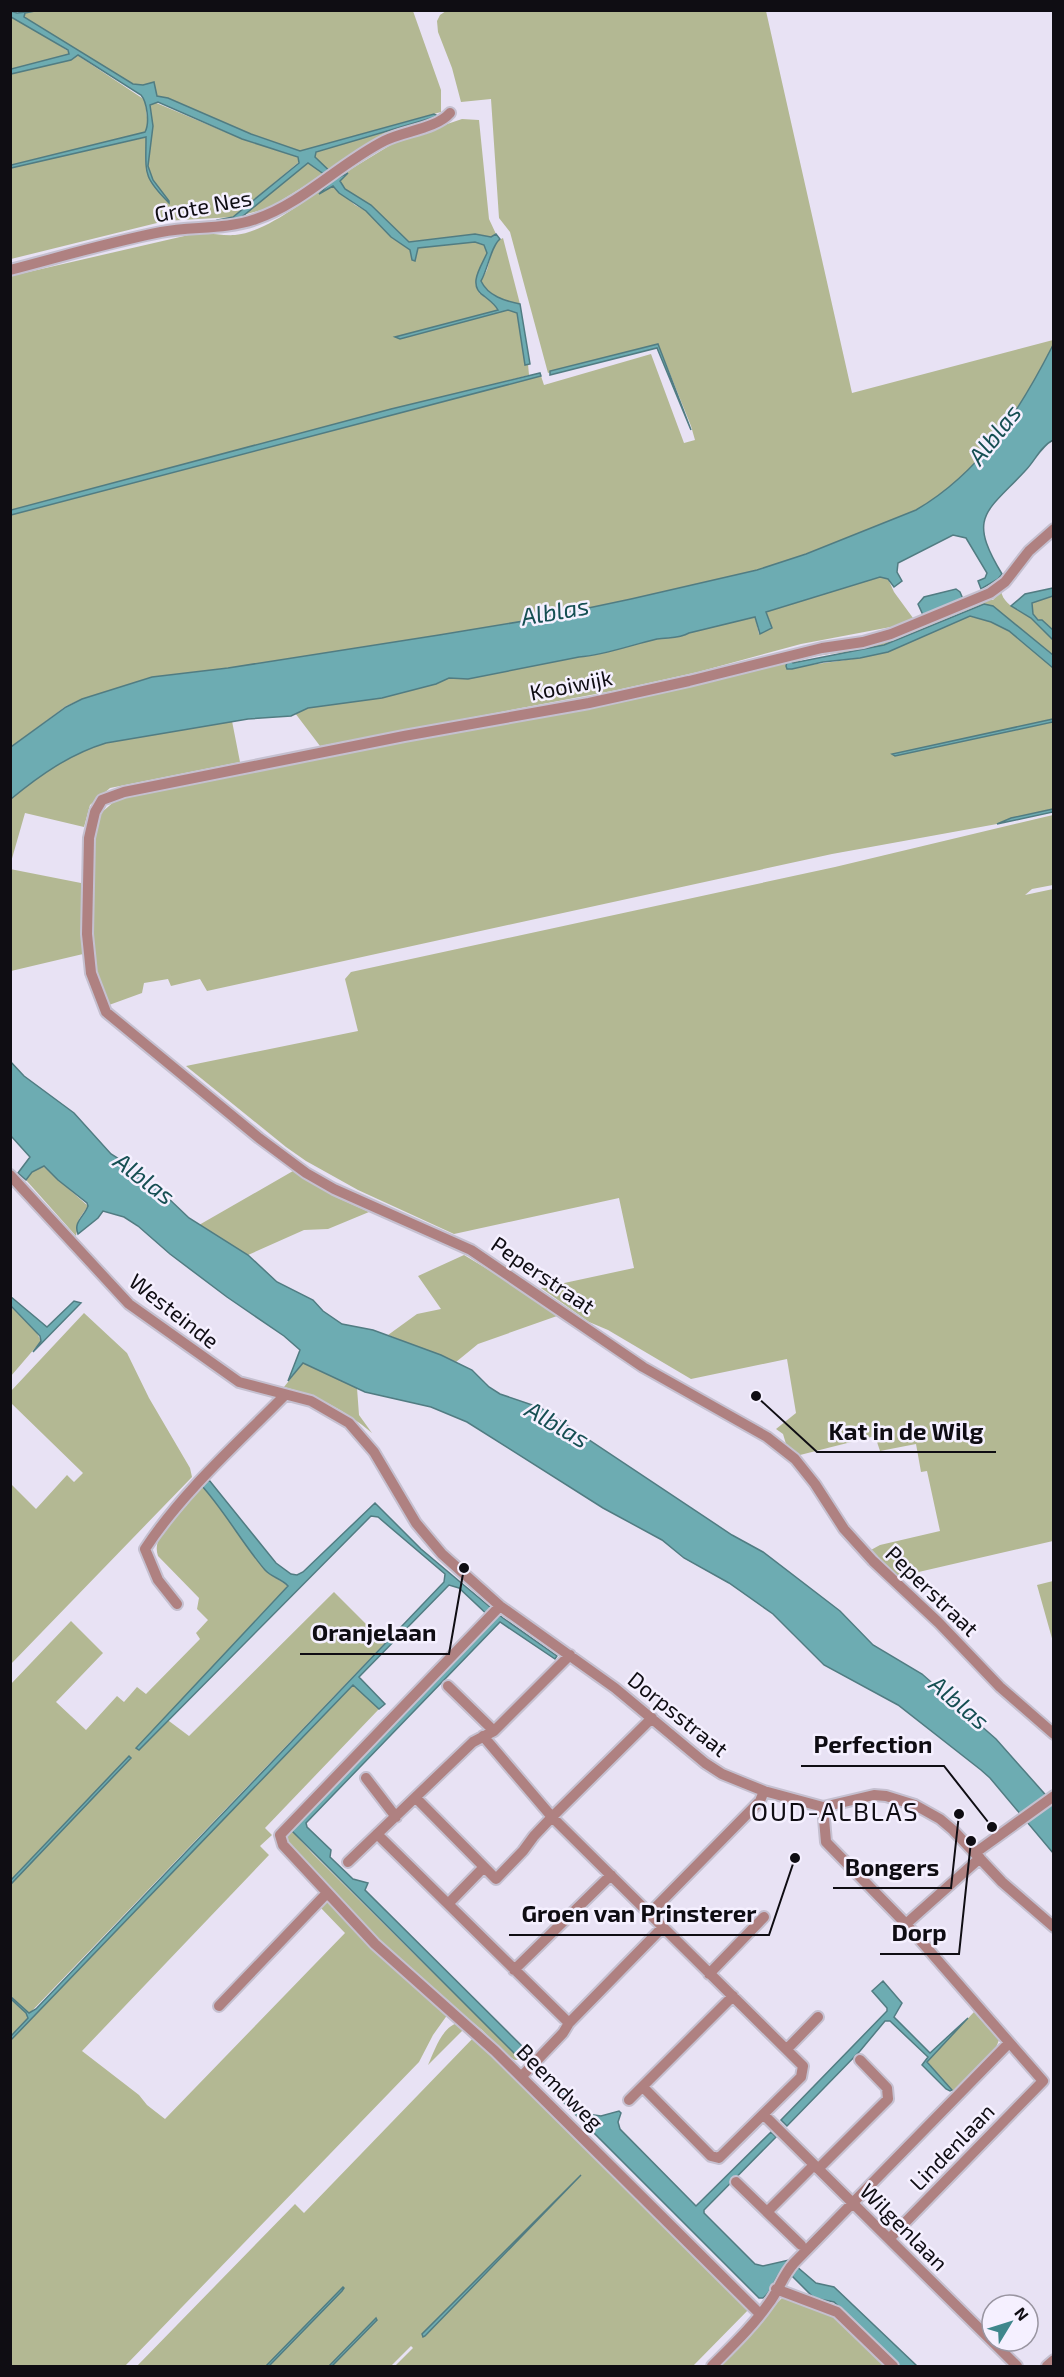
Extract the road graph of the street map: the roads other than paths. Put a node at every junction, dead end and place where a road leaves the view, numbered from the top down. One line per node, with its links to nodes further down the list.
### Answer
1 (450, 113): 2 (street, Grote Nes)
2 (10, 270)
3 (1053, 529): 4 (street, Kooiwijk)
4 (89, 838): 13 (street, Peperstraat)
5 (10, 1175): 6 (street, Westeinde)
6 (285, 1395): 7 (street); 8 (street, Westeinde)
7 (177, 1604)
8 (500, 1606): 9 (street, Dorpsstraat); 27 (street, Beemdweg)
9 (570, 1655): 11 (street, Dorpsstraat); 12 (street)
10 (448, 1686): 12 (street)
11 (652, 1718): 16 (street, Dorpsstraat); 21 (street)
12 (494, 1731): 14 (street)
13 (1053, 1734)
14 (483, 1736): 18 (street); 21 (street)
15 (366, 1778): 20 (street)
16 (764, 1791): 19 (street, Dorpsstraat); 29 (street)
17 (1052, 1797): 23 (street)
18 (416, 1798): 20 (street); 25 (street)
19 (823, 1807): 23 (street, Dorpsstraat); 31 (street)
20 (396, 1817): 22 (street)
21 (552, 1817): 25 (street); 26 (street)
22 (377, 1834): 24 (street); 28 (street)
23 (978, 1856): 31 (street); 32 (street, Dorpsstraat)
24 (348, 1862)
25 (484, 1867): 28 (street)
26 (611, 1875): 29 (street); 34 (street)
27 (327, 1893): 37 (street); 43 (street, Beemdweg)
28 (448, 1904): 34 (street)
29 (650, 1912): 33 (street)
30 (764, 1917): 35 (street)
31 (906, 1924): 40 (street)
32 (1053, 1927)
33 (662, 1928): 35 (street); 39 (street)
34 (514, 1970): 39 (street)
35 (709, 1974): 36 (street)
36 (733, 1996): 41 (street); 44 (street)
37 (219, 2006)
38 (818, 2017): 41 (street)
39 (569, 2023): 43 (street)
40 (1009, 2043): 49 (street); 51 (street, Lindenlaan)
41 (787, 2049): 46 (street)
42 (860, 2060): 47 (street)
43 (522, 2076): 54 (street, Beemdweg)
44 (643, 2087): 45 (street); 46 (street)
45 (629, 2100)
46 (764, 2115): 47 (street, Wilgenlaan)
47 (816, 2167): 49 (street, Wilgenlaan); 50 (street)
48 (736, 2182): 50 (street)
49 (853, 2204): 51 (street, Wilgenlaan); 53 (street)
50 (767, 2212): 52 (street)
51 (889, 2239): 58 (street, Wilgenlaan)
52 (801, 2245)
53 (776, 2289): 54 (street); 57 (street)
54 (760, 2314): 56 (street)
55 (1053, 2360): 59 (street)
56 (712, 2367)
57 (893, 2367)
58 (1017, 2367)
59 (1047, 2367)

